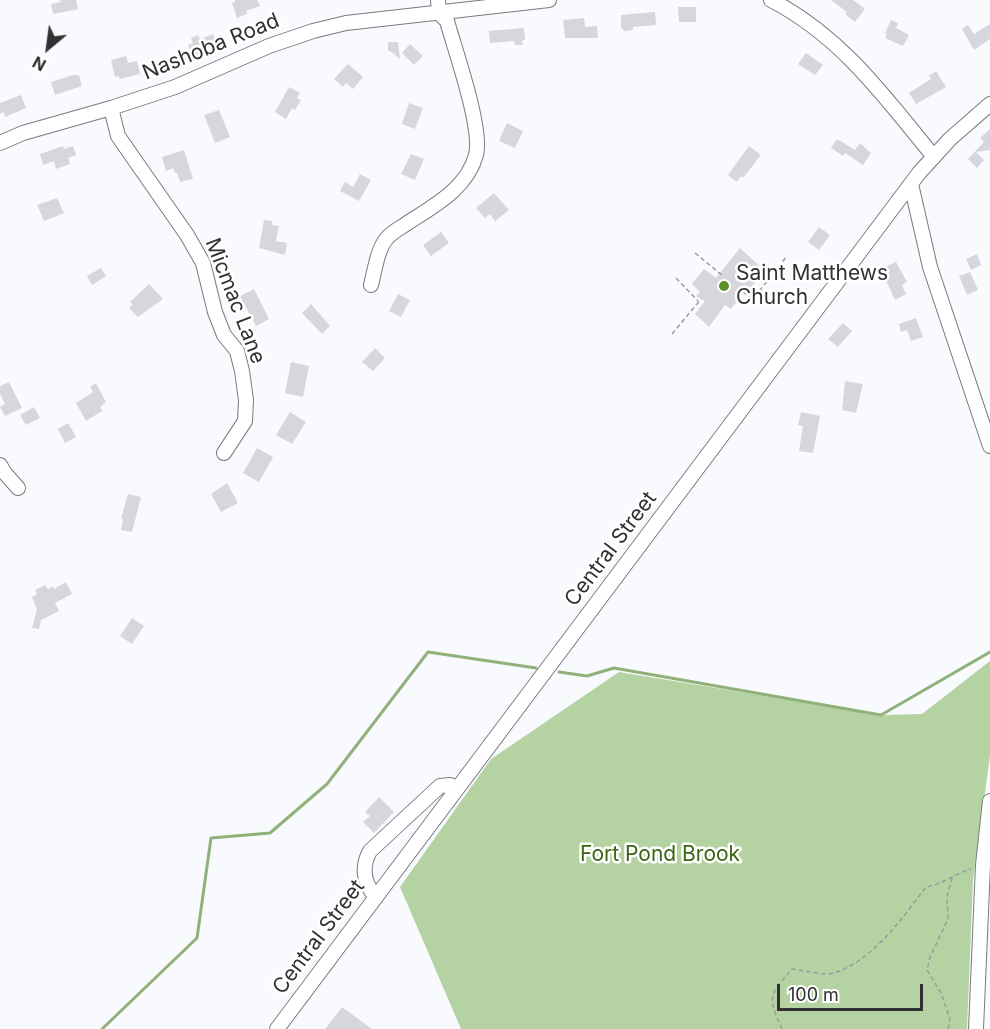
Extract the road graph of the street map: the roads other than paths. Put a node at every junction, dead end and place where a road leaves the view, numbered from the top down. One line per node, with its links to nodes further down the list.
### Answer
1 (549, 0): 3 (street, Nashoba Road)
2 (771, 0): 7 (street)
3 (439, 6): 5 (street, Nashoba Road); 9 (street)
4 (990, 104): 7 (street, Central Street)
5 (111, 108): 6 (street, Nashoba Road); 11 (street, Micmac Lane)
6 (0, 142)
7 (934, 157): 8 (street, Central Street)
8 (911, 184): 10 (street); 14 (street, Central Street)
9 (371, 285)
10 (990, 446)
11 (224, 453)
12 (0, 465): 13 (street)
13 (18, 488)
14 (456, 788): 16 (street, Central Street); 16 (street)
15 (990, 801): 17 (street)
16 (375, 896): 18 (street, Central Street)
17 (984, 975): 19 (street)
18 (277, 1029)
19 (976, 1029)

